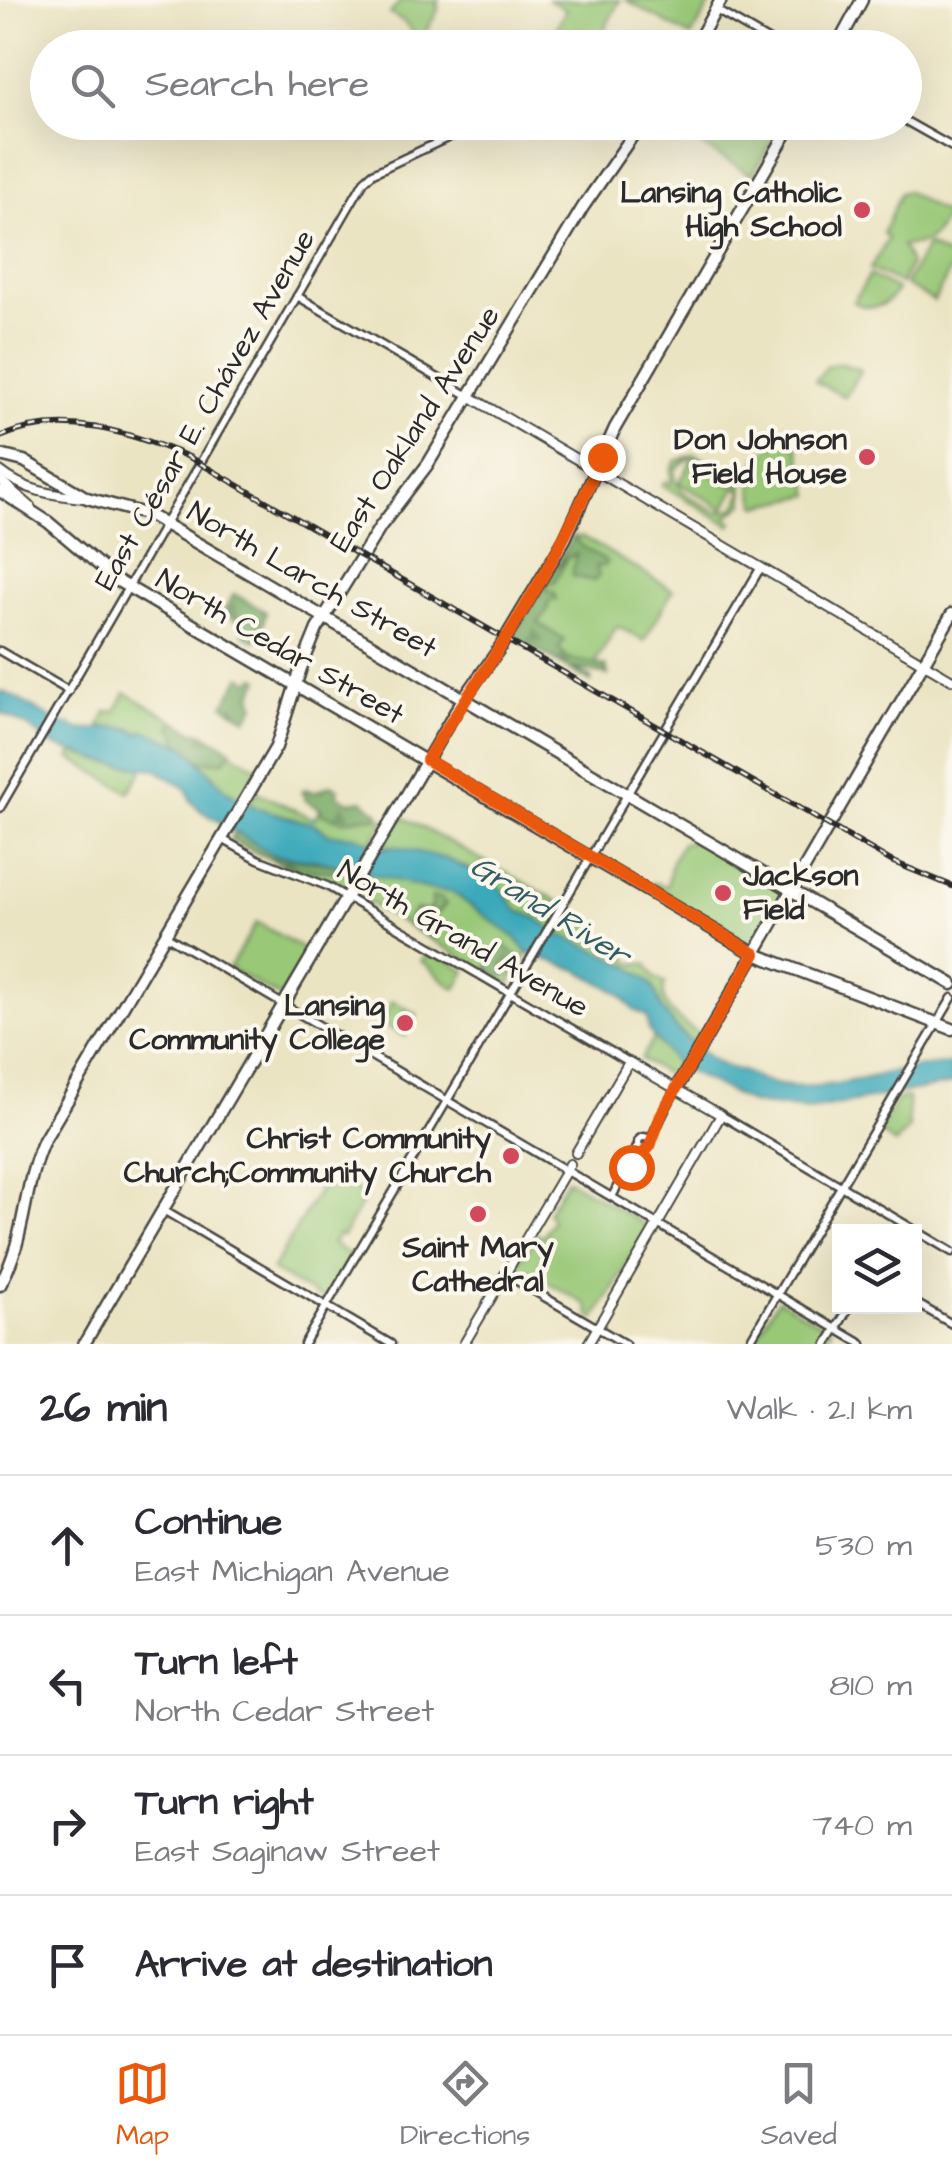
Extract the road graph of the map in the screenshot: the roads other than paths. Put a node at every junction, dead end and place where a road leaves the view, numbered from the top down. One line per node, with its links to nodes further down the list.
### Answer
1 (862, 0): 5 (main road)
2 (719, 5): 3 (main road); 4 (street)
3 (704, 30)
4 (755, 30)
5 (846, 30)
6 (922, 130): 10 (street)
7 (445, 140): 11 (street, East César E. Chávez Avenue)
8 (630, 140): 12 (main road, East Oakland Avenue)
9 (783, 140): 14 (main road)
10 (952, 147)
11 (297, 296): 12 (street); 20 (street, East César E. Chávez Avenue)
12 (469, 396): 14 (main road); 24 (main road, East Oakland Avenue)
13 (0, 455): 18 (main road)
14 (596, 470): 21 (main road); 30 (main road)
15 (0, 471): 18 (main road, North Larch Street)
16 (0, 480): 19 (main road)
17 (0, 490): 19 (main road, North Cedar Street)
18 (88, 498): 20 (main road, North Larch Street)
19 (48, 522): 22 (main road, North Cedar Street)
20 (165, 524): 22 (street, East César E. Chávez Avenue); 24 (main road, North Larch Street)
21 (760, 567): 26 (main road); 32 (street)
22 (128, 588): 28 (main road, North Cedar Street); 29 (street, East César E. Chávez Avenue)
23 (952, 614): 26 (main road)
24 (325, 617): 28 (main road, East Oakland Avenue); 30 (main road, North Larch Street)
25 (0, 651): 29 (street)
26 (924, 663): 27 (main road); 36 (main road)
27 (952, 680)
28 (296, 685): 31 (main road, North Cedar Street); 34 (main road, East Oakland Avenue)
29 (69, 691): 33 (street, East César E. Chávez Avenue)
30 (464, 698): 31 (main road); 32 (main road, North Larch Street)
31 (427, 760): 35 (main road, North Cedar Street); 37 (main road)
32 (628, 794): 35 (street); 36 (main road, North Larch Street)
33 (0, 808)
34 (224, 835): 37 (street, North Grand Avenue); 38 (main road, East Oakland Avenue)
35 (590, 858): 39 (main road, North Cedar Street); 41 (street)
36 (793, 890): 39 (main road); 40 (main road, North Larch Street)
37 (346, 897): 41 (street, North Grand Avenue); 43 (main road)
38 (166, 935): 43 (street); 60 (main road, East Oakland Avenue)
39 (755, 954): 44 (main road, North Cedar Street); 47 (main road)
40 (952, 984)
41 (511, 993): 46 (street, North Grand Avenue); 48 (street)
42 (952, 998): 44 (street)
43 (284, 1004): 48 (street); 54 (main road)
44 (937, 1023): 45 (main road, North Cedar Street); 52 (street)
45 (952, 1028)
46 (629, 1062): 47 (main road, North Grand Avenue); 50 (main road)
47 (676, 1089): 49 (main road, North Grand Avenue); 53 (street)
48 (448, 1101): 51 (street); 62 (street)
49 (721, 1116): 52 (street); 56 (main road)
50 (576, 1154)
51 (568, 1167): 53 (street); 59 (main road)
52 (840, 1186): 55 (street); 61 (street)
53 (612, 1198): 56 (street)
54 (163, 1210): 62 (street); 68 (main road)
55 (900, 1221): 57 (street); 58 (street)
56 (658, 1224): 61 (street); 66 (main road)
57 (898, 1224)
58 (952, 1252)
59 (506, 1274): 66 (street); 71 (main road)
60 (0, 1284)
61 (776, 1294): 67 (street); 74 (street)
62 (327, 1306): 69 (street); 70 (street)
63 (922, 1307): 65 (street)
64 (845, 1314): 67 (street)
65 (952, 1324)
66 (597, 1328): 72 (main road); 73 (street)
67 (836, 1329): 75 (street); 76 (street)
68 (84, 1344)
69 (304, 1344)
70 (390, 1344)
71 (464, 1344)
72 (588, 1344)
73 (625, 1344)
74 (748, 1344)
75 (828, 1344)
76 (862, 1344)

